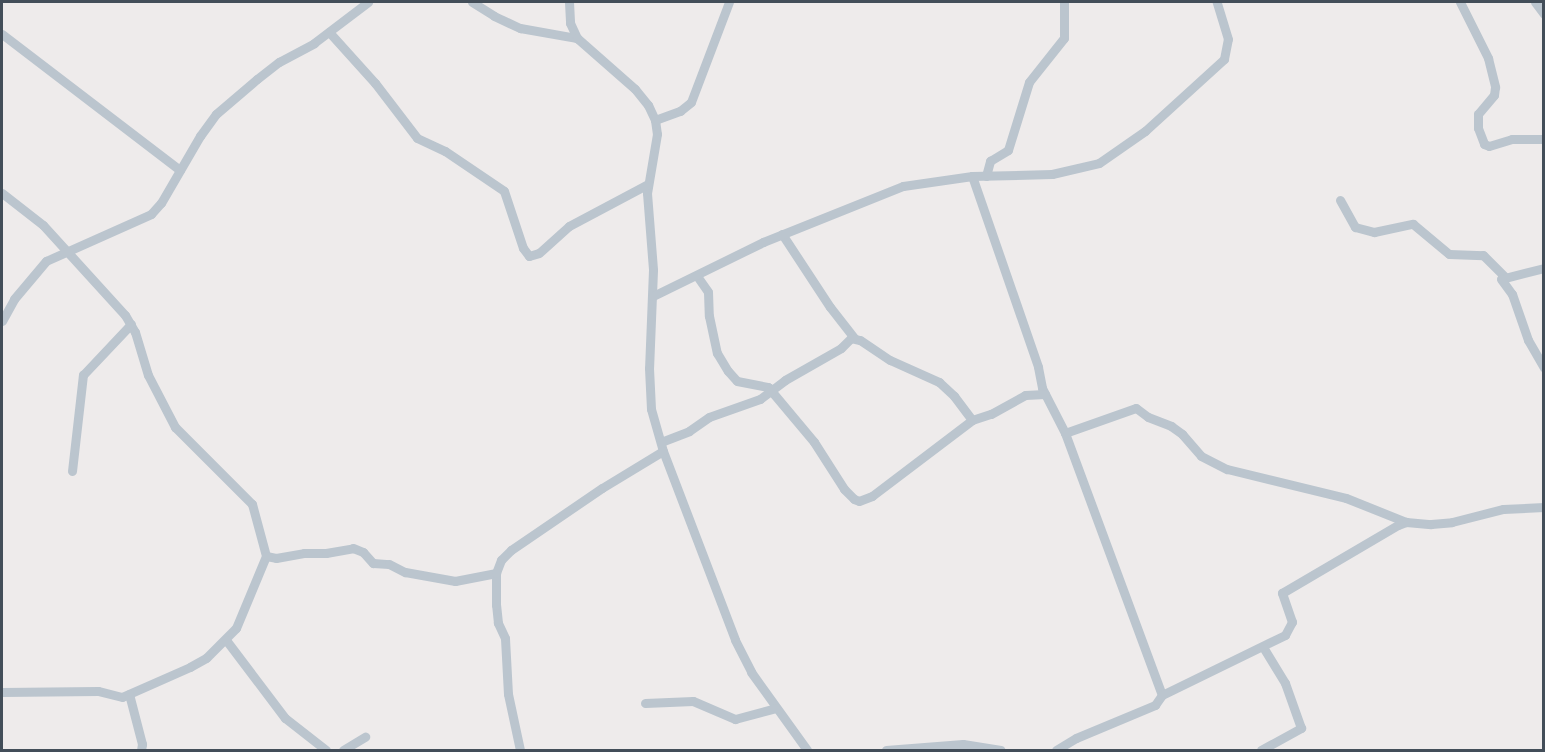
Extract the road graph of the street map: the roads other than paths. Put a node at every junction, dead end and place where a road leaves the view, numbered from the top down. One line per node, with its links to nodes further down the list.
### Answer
1 (368, 2): 10 (street)
2 (472, 2): 12 (street)
3 (569, 2): 12 (street)
4 (729, 2): 13 (street)
5 (1064, 2): 17 (street)
6 (1217, 2): 17 (street)
7 (1460, 2): 14 (street)
8 (1535, 2): 9 (street)
9 (1544, 14)
10 (329, 32): 15 (street); 18 (street)
11 (2, 34): 15 (street)
12 (578, 38): 13 (street)
13 (655, 120): 18 (street)
14 (1544, 139)
15 (180, 170): 22 (street)
16 (972, 176): 17 (street); 21 (street); 32 (street)
17 (986, 176)
18 (648, 184): 26 (street)
19 (2, 193): 22 (street)
20 (1340, 200): 25 (street)
21 (782, 234): 24 (street); 29 (street)
22 (68, 252): 27 (street); 28 (street)
23 (1544, 268): 25 (street)
24 (697, 276): 26 (street); 31 (street)
25 (1505, 277): 30 (street)
26 (653, 296): 35 (street)
27 (2, 321)
28 (131, 324): 36 (street); 39 (street)
29 (854, 338): 31 (street); 33 (street)
30 (1544, 368)
31 (770, 392): 33 (street); 35 (street)
32 (1045, 394): 33 (street); 34 (street)
33 (972, 420)
34 (1065, 433): 38 (street); 45 (street)
35 (662, 446): 40 (street); 47 (street)
36 (72, 471)
37 (1544, 507): 38 (street)
38 (1406, 522): 42 (street)
39 (267, 556): 40 (street); 41 (street)
40 (496, 573): 52 (street)
41 (226, 640): 44 (street); 50 (street)
42 (1263, 647): 45 (street); 57 (street)
43 (2, 692): 44 (street)
44 (129, 694): 49 (street)
45 (1162, 695): 56 (street)
46 (645, 703): 47 (street)
47 (776, 708): 53 (street)
48 (365, 737): 51 (street)
49 (141, 750)
50 (326, 750)
51 (343, 750)
52 (520, 750)
53 (807, 750)
54 (886, 750): 55 (street)
55 (1001, 750)
56 (1056, 750)
57 (1261, 750)

